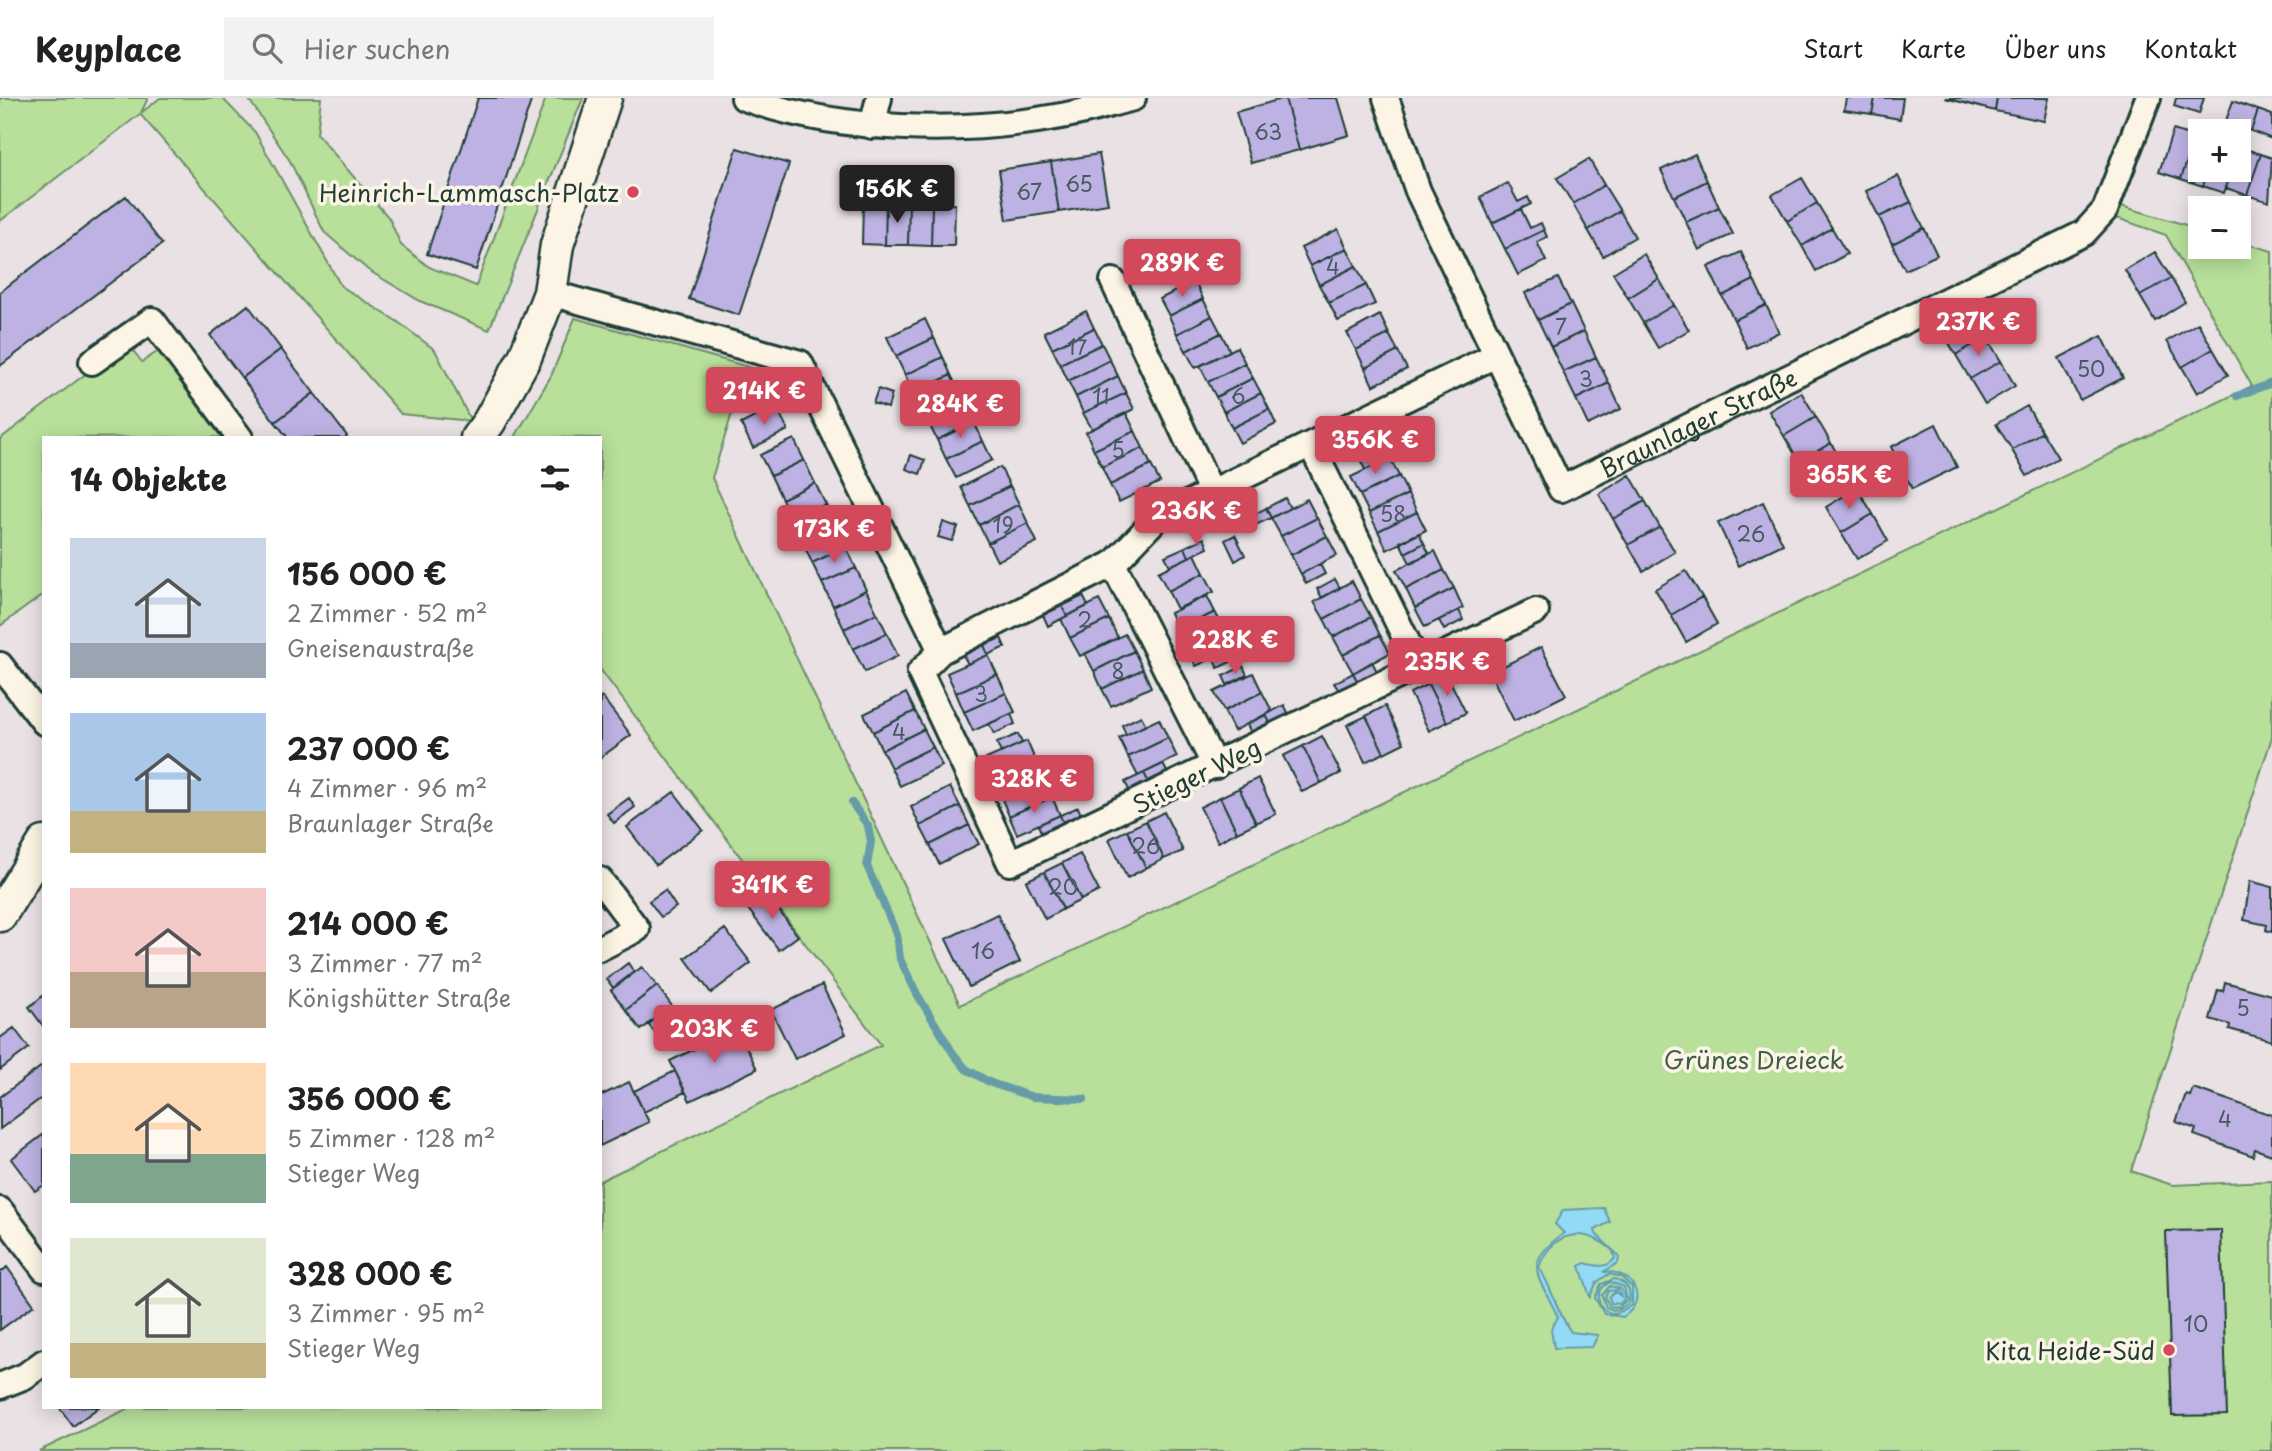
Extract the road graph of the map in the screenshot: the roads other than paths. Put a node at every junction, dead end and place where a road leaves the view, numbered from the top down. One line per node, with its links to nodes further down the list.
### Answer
1 (606, 98): 9 (street)
2 (744, 98): 7 (street)
3 (879, 98): 7 (street)
4 (1133, 98): 7 (street)
5 (1386, 98): 10 (street, Braunlager Straße)
6 (2148, 98): 10 (street, Braunlager Straße)
7 (872, 126)
8 (1113, 281): 15 (street)
9 (550, 293): 13 (street); 18 (street)
10 (1496, 355): 14 (street)
11 (92, 362): 12 (street)
12 (239, 436)
13 (478, 436)
14 (1311, 445): 15 (street); 20 (street)
15 (1212, 492): 16 (street)
16 (1114, 564): 18 (street); 22 (street)
17 (1536, 611): 20 (street, Stieger Weg)
18 (942, 651): 22 (street, Stieger Weg)
19 (0, 665): 21 (street)
20 (1419, 666): 22 (street, Stieger Weg)
21 (42, 719)
22 (1215, 766)
23 (42, 847): 25 (street)
24 (602, 883): 26 (street)
25 (0, 915)
26 (602, 947)
27 (0, 1210): 28 (street)
28 (42, 1266)
29 (42, 1363): 30 (street)
30 (0, 1386)

